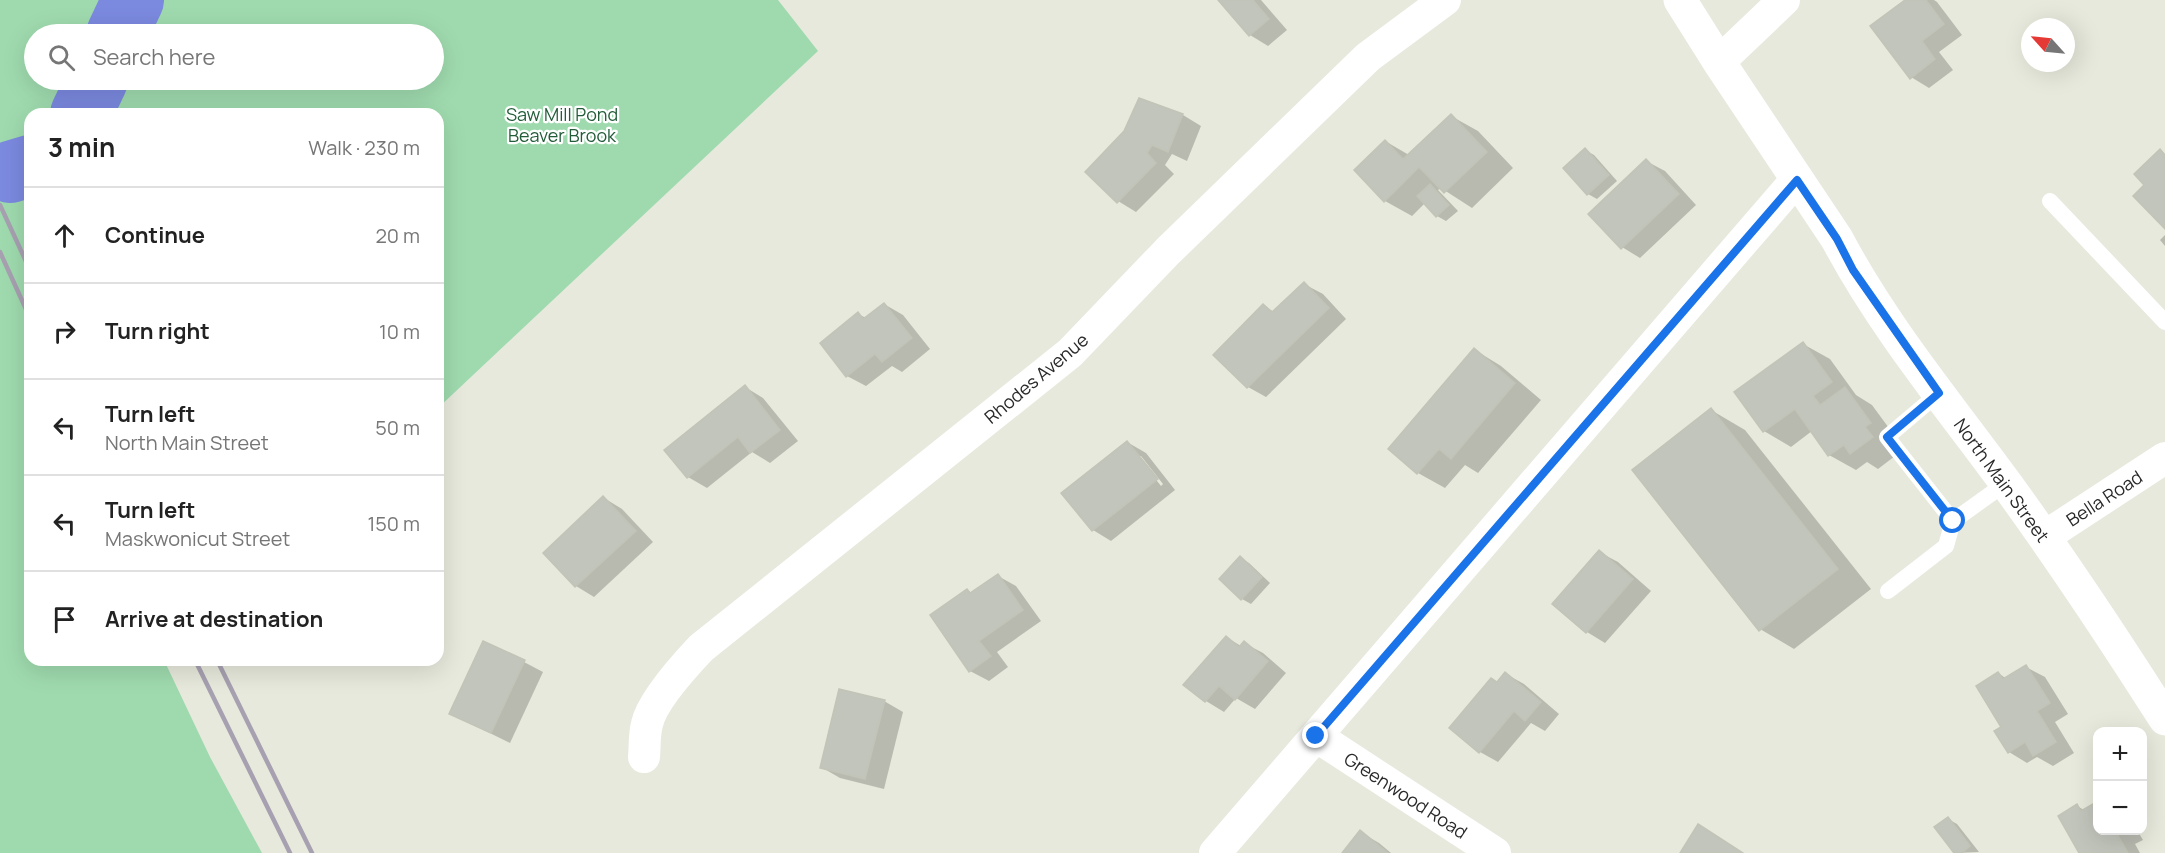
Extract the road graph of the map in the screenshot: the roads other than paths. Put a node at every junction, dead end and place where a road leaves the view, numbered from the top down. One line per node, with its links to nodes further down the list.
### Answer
1 (1445, 0): 16 (street, Rhodes Avenue)
2 (1680, 0): 4 (main road, North Main Street)
3 (1784, 0): 4 (street)
4 (1719, 62): 5 (main road, North Main Street)
5 (1797, 180): 8 (main road, North Main Street); 15 (street)
6 (2050, 201): 7 (lane)
7 (2165, 322)
8 (1939, 393): 10 (main road, North Main Street); 11 (lane)
9 (2165, 458): 12 (street, Bella Road)
10 (2006, 483): 11 (lane); 12 (main road, North Main Street)
11 (1953, 521): 13 (lane)
12 (2044, 537): 14 (main road, North Main Street)
13 (1888, 591)
14 (2165, 719)
15 (1316, 736): 17 (street); 18 (street, Greenwood Road)
16 (644, 757)
17 (1215, 853)
18 (1495, 853)

